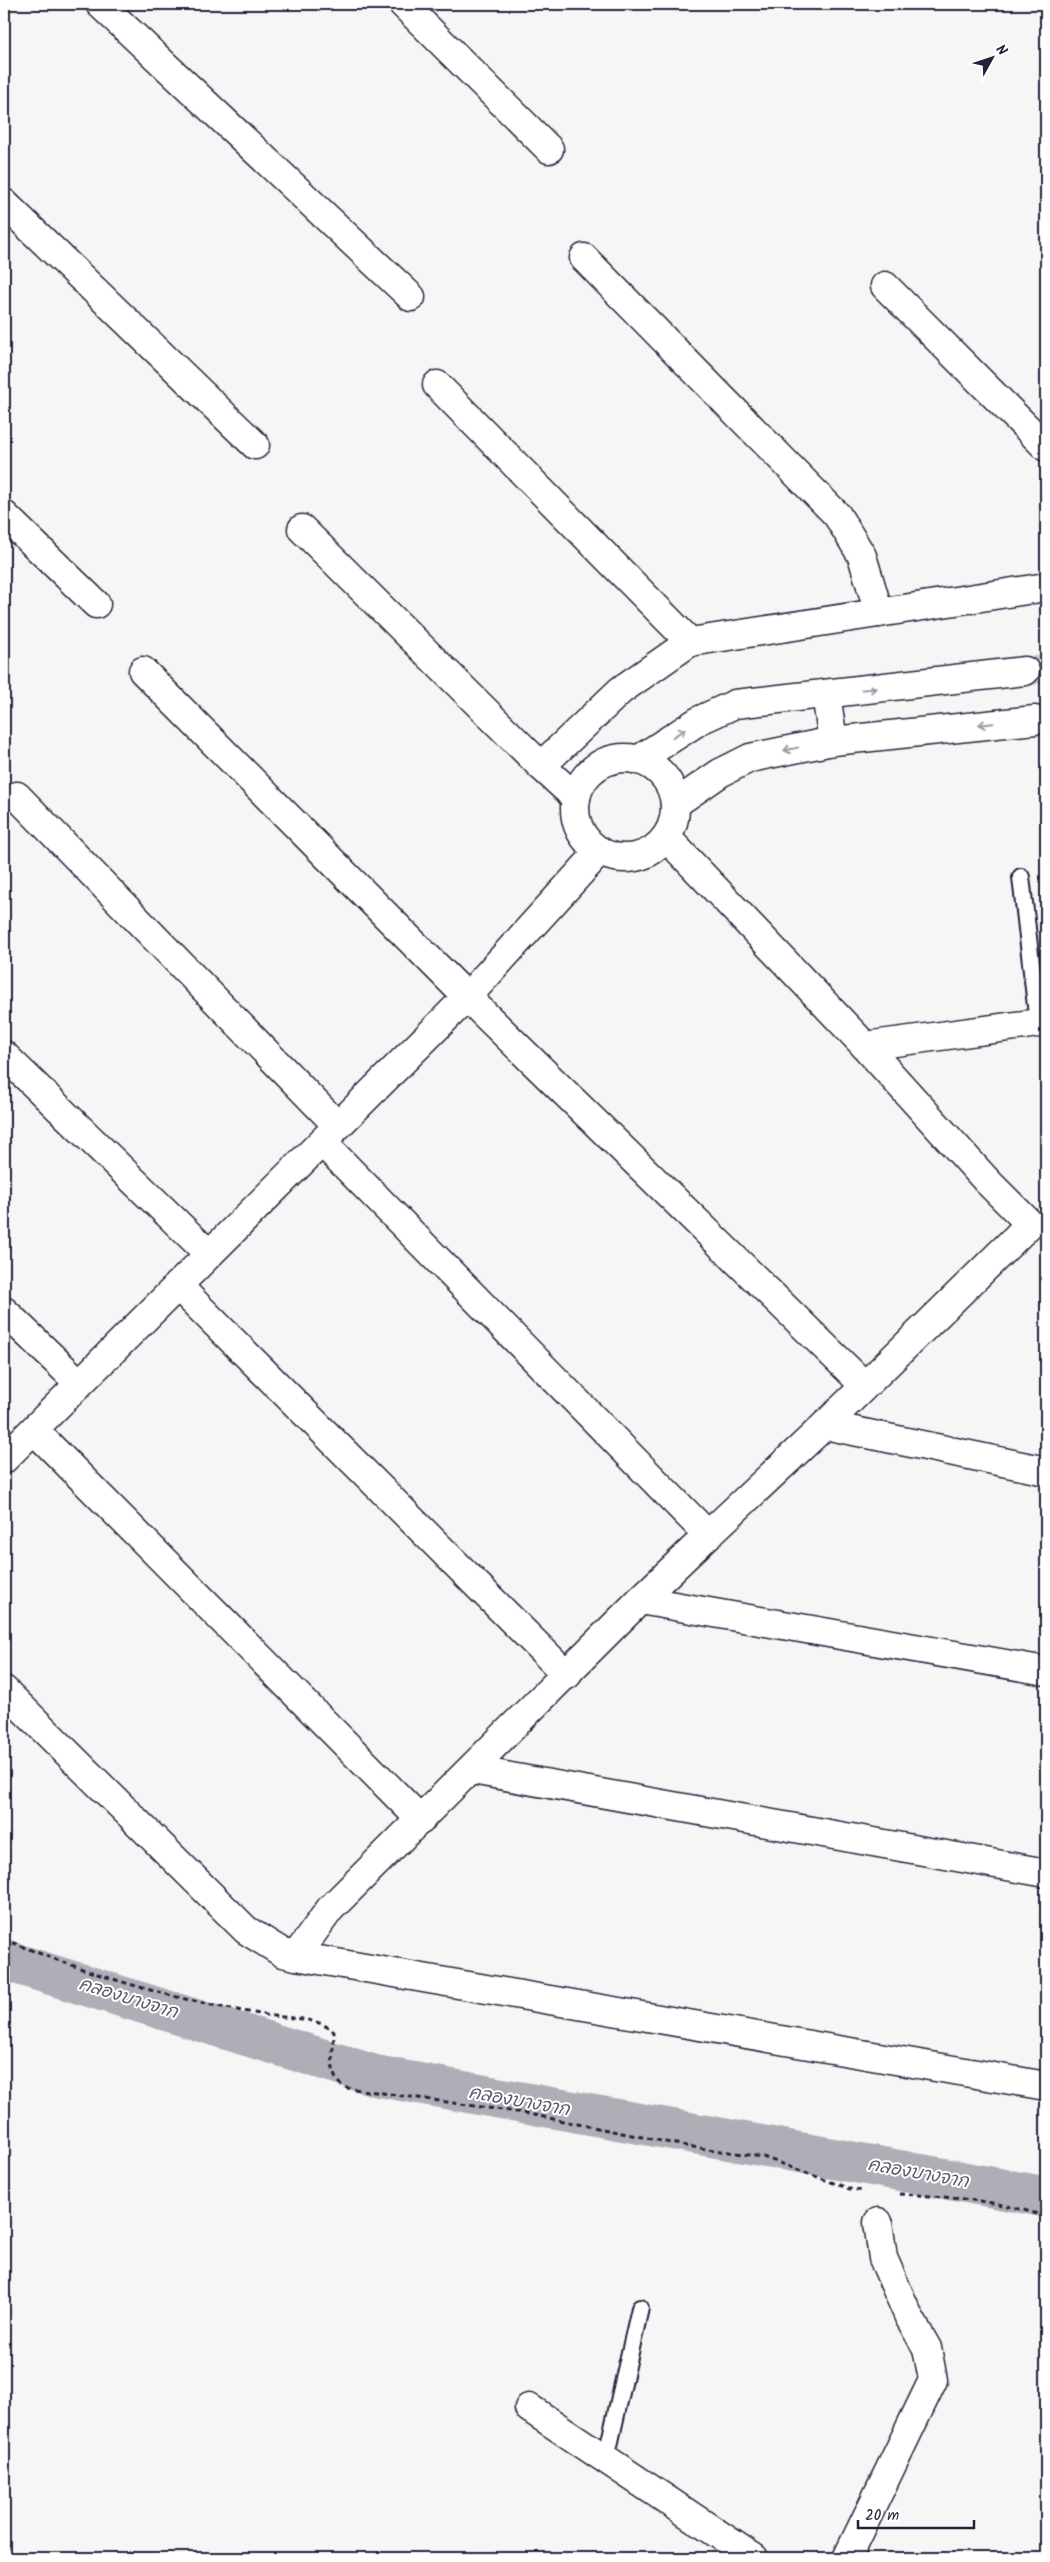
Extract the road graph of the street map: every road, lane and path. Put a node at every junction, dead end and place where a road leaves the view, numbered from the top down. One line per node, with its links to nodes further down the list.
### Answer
1 (100, 4): 7 (street)
2 (403, 4): 3 (street)
3 (550, 149)
4 (4, 203): 9 (street)
5 (584, 258): 15 (street)
6 (885, 286): 10 (street)
7 (411, 297)
8 (437, 385): 16 (street)
9 (255, 445)
10 (1046, 447)
11 (4, 515): 14 (street)
12 (302, 530): 23 (street)
13 (1046, 587): 15 (street)
14 (96, 604)
15 (879, 613): 16 (street)
16 (690, 642): 23 (street)
17 (143, 671): 30 (street)
18 (1025, 671): 19 (street, one-way to 18)
19 (826, 694): 21 (street); 22 (street, one-way to 19)
20 (1035, 720): 21 (street, one-way to 21)
21 (833, 741): 26 (street, one-way to 26)
22 (638, 760): 25 (street); 26 (street)
23 (541, 766): 25 (street)
24 (16, 796): 34 (street)
25 (576, 798): 28 (street)
26 (675, 804): 27 (street)
27 (666, 837): 28 (street); 32 (street)
28 (600, 851): 30 (street)
29 (1021, 877): 31 (lane)
30 (467, 997): 34 (street); 40 (street)
31 (1042, 1022): 32 (street)
32 (865, 1046): 35 (street)
33 (4, 1055): 36 (street)
34 (329, 1133): 36 (street); 45 (street)
35 (1038, 1225): 40 (street)
36 (209, 1254): 37 (street)
37 (177, 1286): 39 (street); 48 (street)
38 (4, 1311): 39 (street)
39 (79, 1383): 42 (street)
40 (864, 1385): 41 (street)
41 (826, 1425): 44 (street); 45 (street)
42 (34, 1430): 43 (street); 51 (street)
43 (4, 1459)
44 (1046, 1471)
45 (708, 1535): 46 (street)
46 (640, 1600): 47 (street); 48 (street)
47 (1046, 1671)
48 (567, 1675): 50 (street)
49 (4, 1690): 54 (street)
50 (472, 1770): 51 (street); 52 (street)
51 (421, 1820): 54 (street)
52 (1046, 1873)
53 (4, 1939): 56 (path)
54 (296, 1956): 55 (street)
55 (1046, 2086)
56 (866, 2191)
57 (890, 2194): 58 (path)
58 (1046, 2217)
59 (878, 2222): 64 (street)
60 (640, 2308): 62 (lane)
61 (529, 2408): 62 (street)
62 (606, 2459): 63 (street)
63 (754, 2558)
64 (847, 2558)

